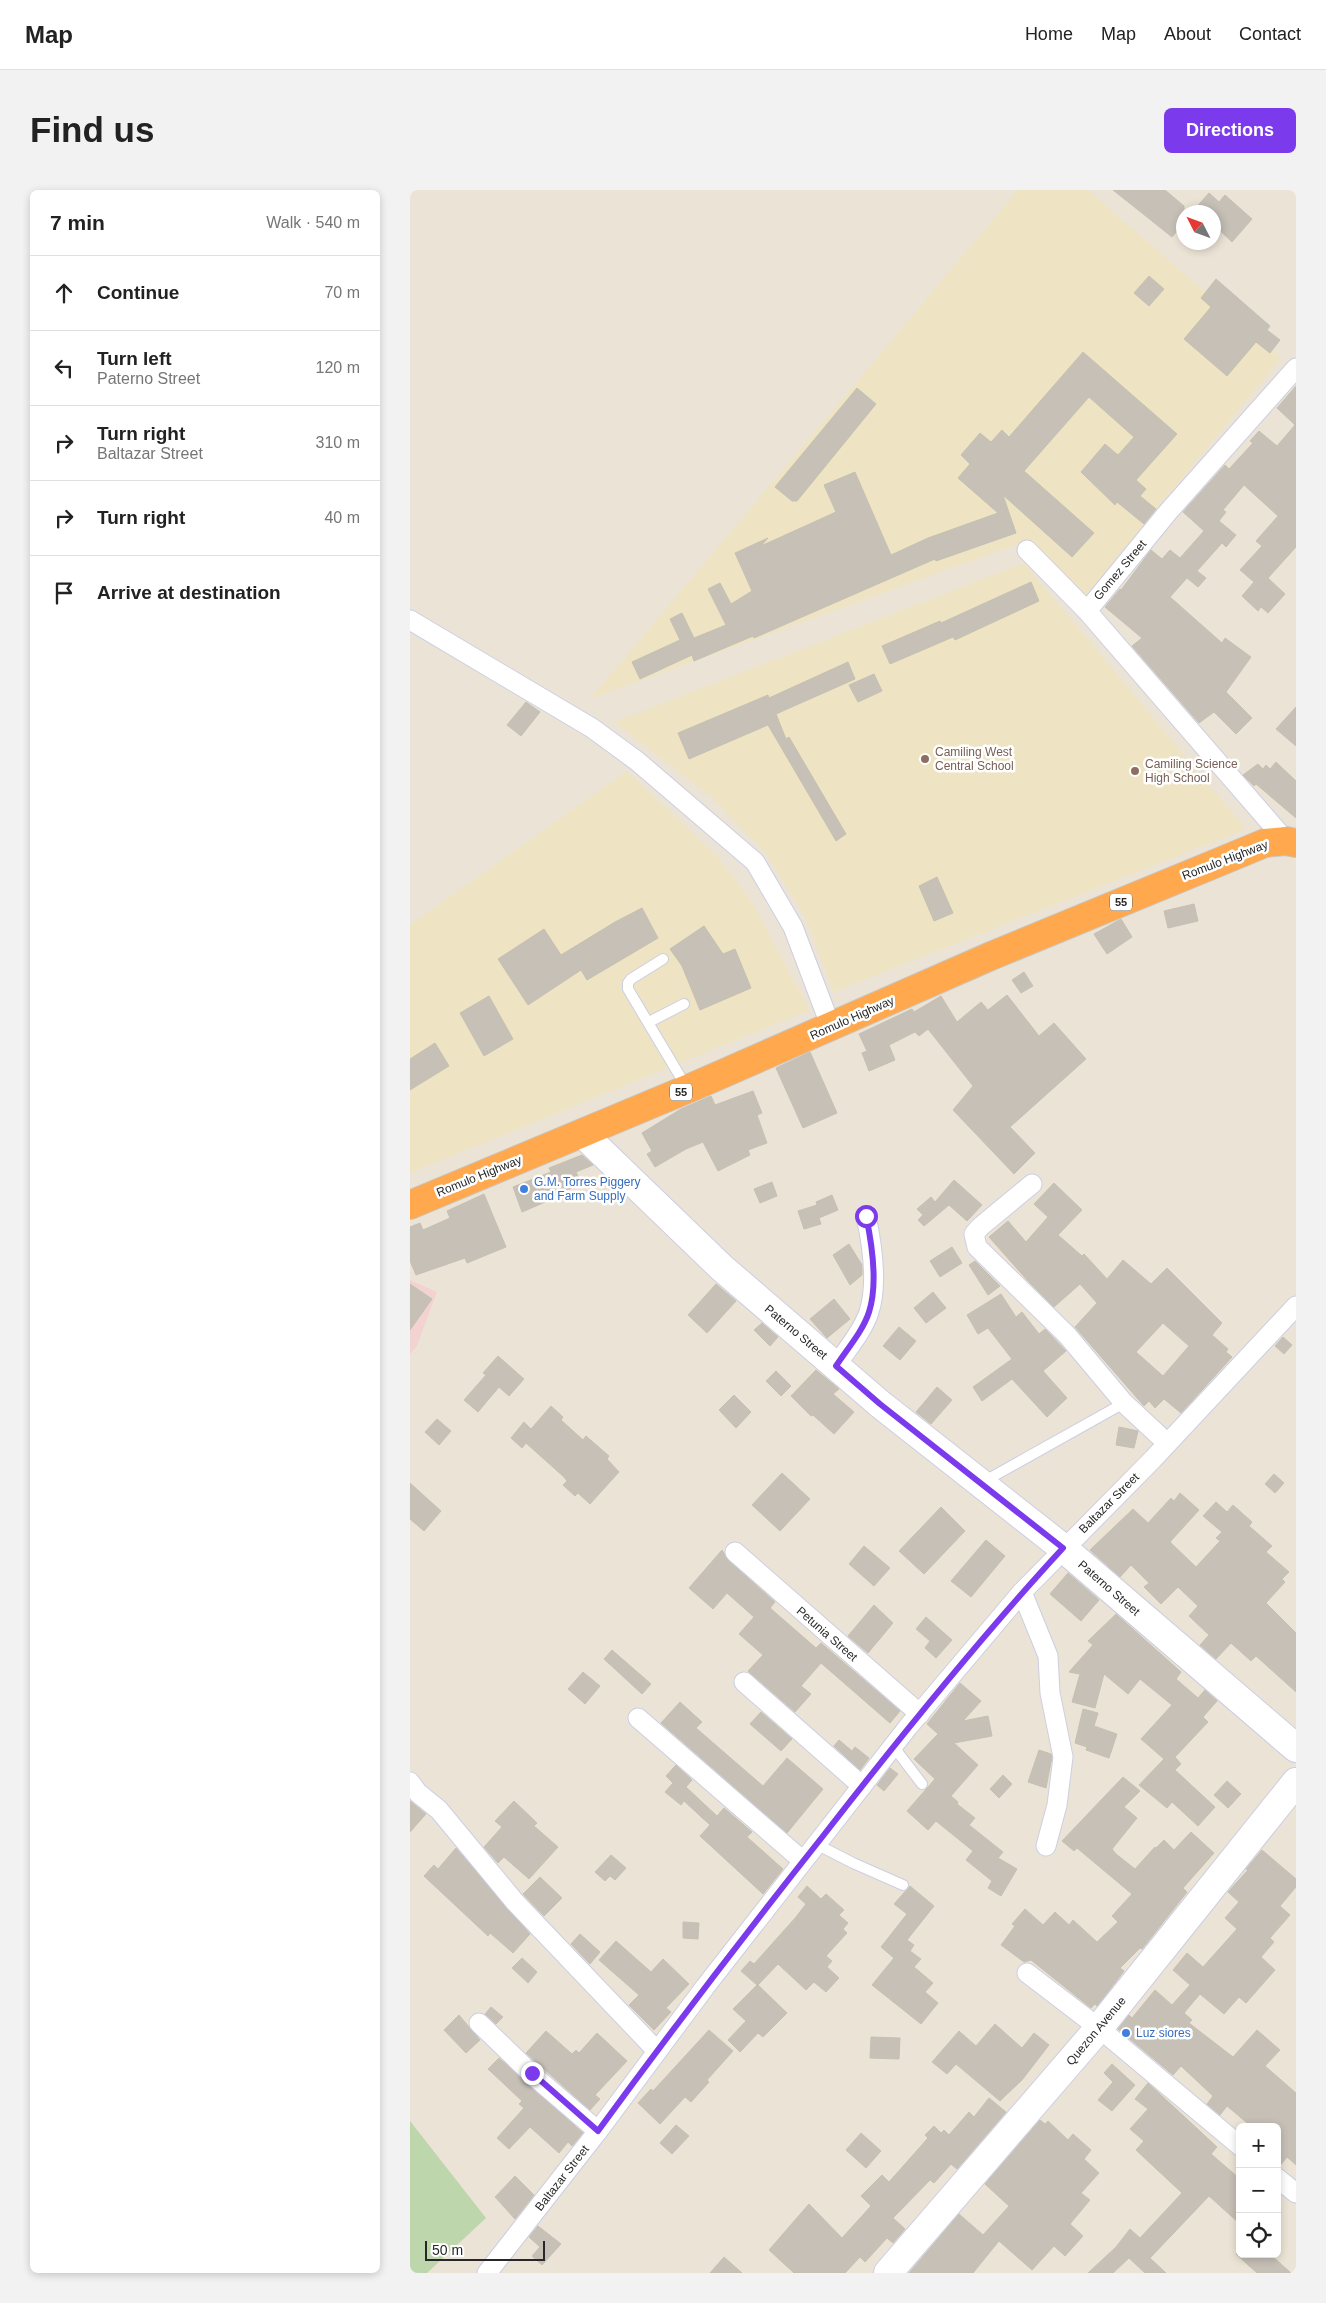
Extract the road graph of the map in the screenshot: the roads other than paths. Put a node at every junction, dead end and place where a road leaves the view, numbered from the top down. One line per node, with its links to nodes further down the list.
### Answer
1 (1295, 372): 3 (street, Gomez Street)
2 (1027, 550): 3 (street)
3 (1087, 610): 5 (street, Gomez Street)
4 (410, 620): 9 (street)
5 (1291, 842): 9 (highway, Romulo Highway / 55)
6 (663, 960): 8 (lane)
7 (684, 1004): 8 (lane)
8 (649, 1022): 10 (lane)
9 (831, 1027): 10 (highway, Romulo Highway / 55)
10 (687, 1089): 11 (highway, Romulo Highway / 55)
11 (583, 1134): 13 (highway, Romulo Highway / 55); 16 (street, Paterno Street)
12 (1032, 1184): 17 (street)
13 (410, 1205)
14 (866, 1216): 16 (street)
15 (1296, 1306): 18 (street, Baltazar Street)
16 (836, 1366): 19 (street, Paterno Street)
17 (1124, 1402): 18 (street); 19 (lane)
18 (1168, 1443): 20 (street, Baltazar Street)
19 (981, 1484): 20 (street, Paterno Street)
20 (1063, 1548): 22 (street, Baltazar Street); 27 (street, Paterno Street)
21 (735, 1552): 24 (street, Petunia Street)
22 (1022, 1592): 24 (street, Baltazar Street); 33 (street)
23 (744, 1682): 31 (street)
24 (920, 1714): 26 (street, Baltazar Street)
25 (638, 1718): 34 (street)
26 (893, 1746): 30 (lane); 31 (street, Baltazar Street)
27 (1296, 1748)
28 (410, 1782): 39 (street)
29 (1296, 1782): 38 (street, Quezon Avenue)
30 (922, 1784)
31 (862, 1786): 32 (street, Baltazar Street)
32 (816, 1844): 34 (street, Baltazar Street); 35 (lane)
33 (1046, 1846)
34 (803, 1861): 39 (street, Baltazar Street)
35 (903, 1884)
36 (1027, 1972): 38 (street)
37 (479, 2023): 40 (street)
38 (1099, 2028): 41 (street); 45 (street, Quezon Avenue)
39 (657, 2051): 40 (street, Baltazar Street)
40 (598, 2131): 44 (street, Baltazar Street)
41 (1236, 2143)
42 (1281, 2181): 43 (street)
43 (1296, 2193)
44 (487, 2273)
45 (888, 2273)

